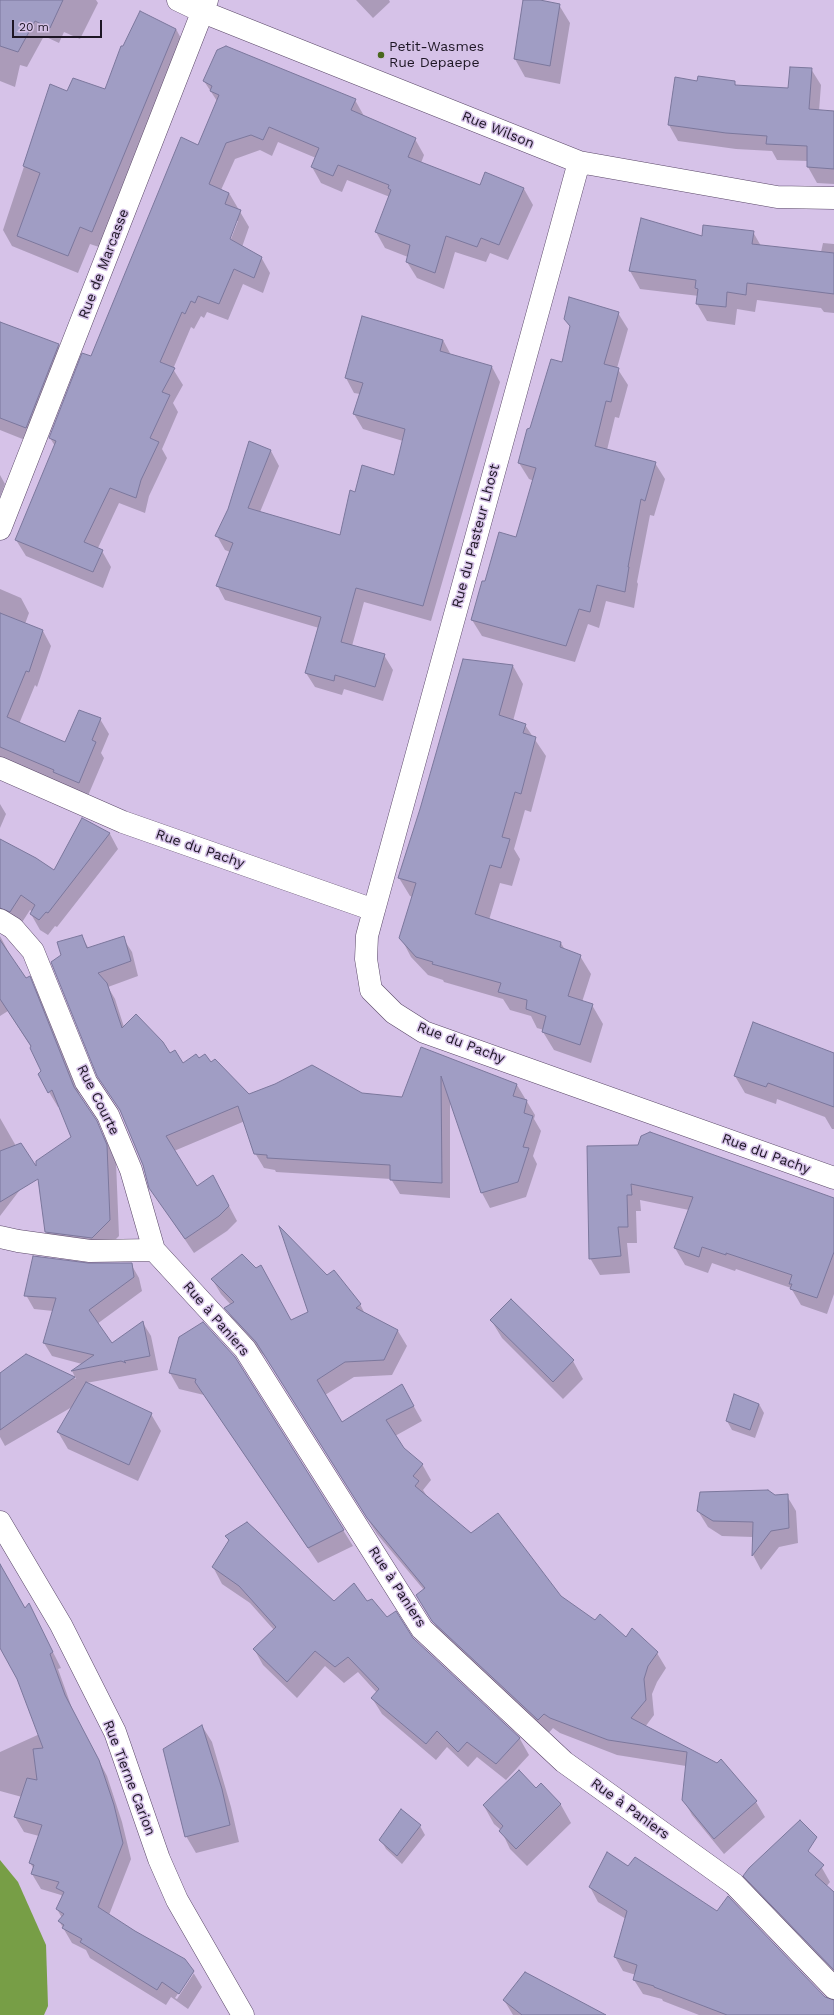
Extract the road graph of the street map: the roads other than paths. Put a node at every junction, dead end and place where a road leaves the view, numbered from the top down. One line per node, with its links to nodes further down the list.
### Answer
1 (178, 0): 2 (street, Rue Wilson)
2 (205, 6): 3 (street, Rue Wilson); 5 (street, Rue de Marcasse)
3 (579, 162): 4 (street, Rue Wilson); 7 (street, Rue du Pasteur Lhost)
4 (834, 198)
5 (0, 529)
6 (0, 768): 7 (street, Rue du Pachy)
7 (374, 910): 9 (street, Rue du Pachy)
8 (0, 920): 11 (street, Rue Courte)
9 (834, 1178)
10 (0, 1237): 11 (street)
11 (154, 1250): 13 (street, Rue à Paniers)
12 (0, 1522): 14 (street, Rue Tierne Carion)
13 (834, 1988)
14 (243, 2015)

